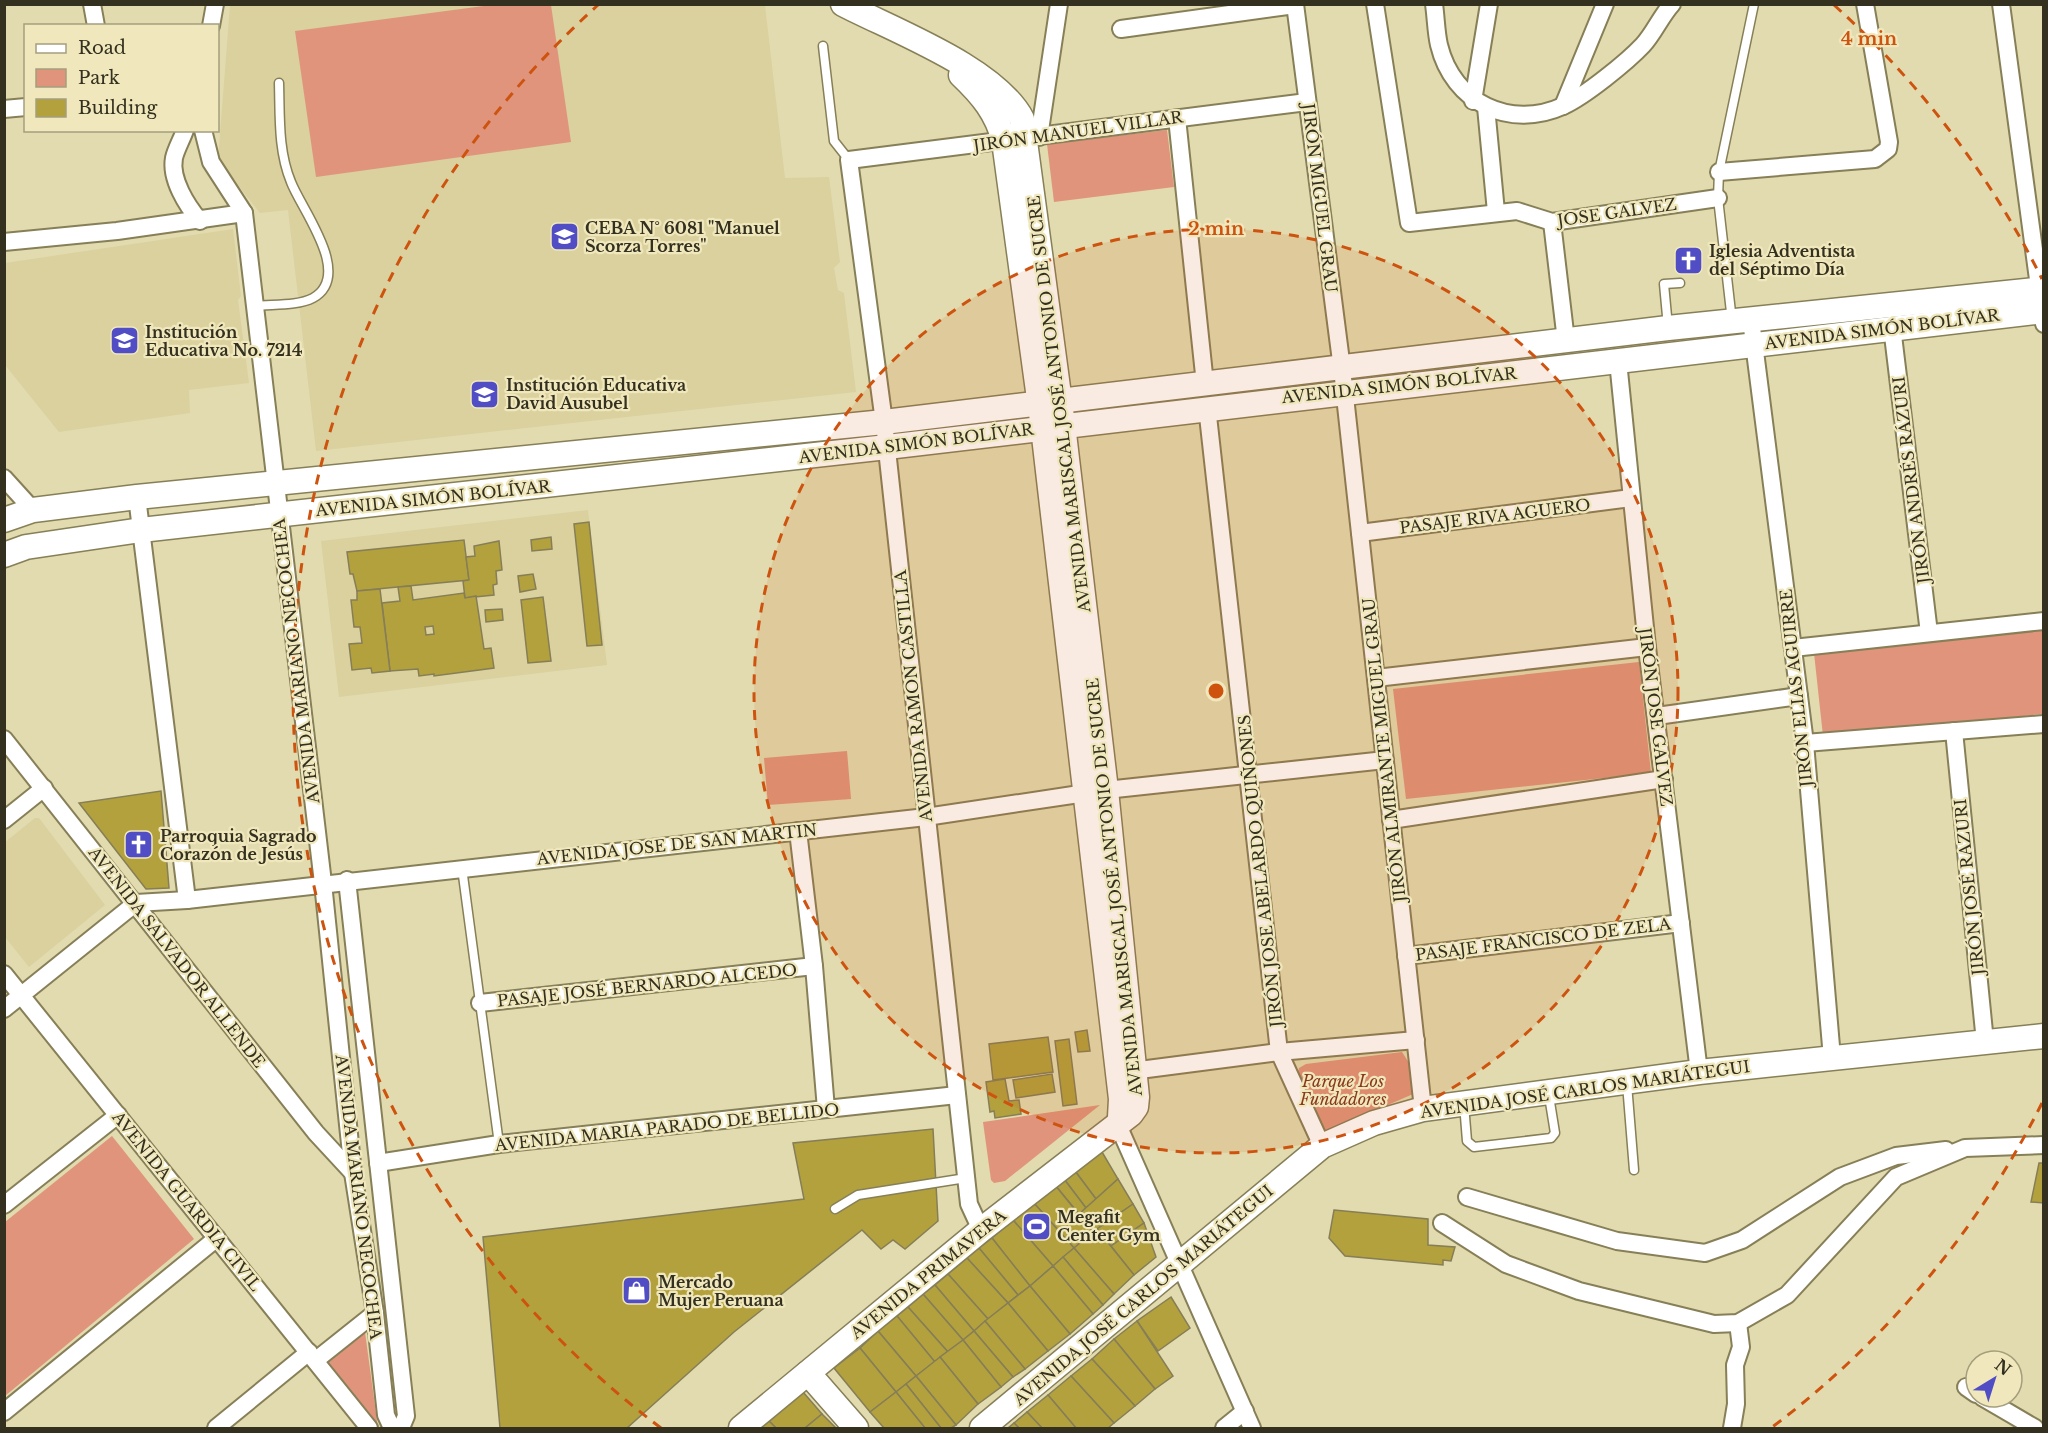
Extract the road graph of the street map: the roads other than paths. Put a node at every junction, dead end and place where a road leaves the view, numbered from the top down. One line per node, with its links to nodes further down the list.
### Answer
1 (92, 4): 15 (street)
2 (215, 4): 16 (street)
3 (843, 4): 29 (street, AVENIDA MARISCAL JOSÉ ANTONIO DE SUCRE)
4 (1047, 4): 17 (street)
5 (1059, 4): 17 (street)
6 (1375, 4): 33 (street, JOSE GALVEZ)
7 (1434, 4): 22 (street)
8 (1489, 4): 22 (street)
9 (1605, 4): 23 (street)
10 (1672, 4): 23 (street)
11 (1754, 4): 31 (lane, JIRÓN ELIAS AGUIRRE)
12 (1865, 4): 31 (street)
13 (2001, 4): 39 (street)
14 (1295, 5): 18 (street); 21 (street, JIRÓN MIGUEL GRAU)
15 (96, 24)
16 (211, 24)
17 (1055, 28): 29 (street)
18 (1121, 29)
19 (823, 46): 30 (lane)
20 (279, 83): 40 (lane)
21 (1307, 102): 26 (street, JIRÓN MANUEL VILLAR); 46 (street, JIRÓN MIGUEL GRAU)
22 (1480, 104): 23 (street); 33 (street)
23 (1563, 106)
24 (24, 107): 25 (street)
25 (4, 109)
26 (1177, 118): 29 (street, JIRÓN MANUEL VILLAR); 47 (street, JIRÓN JOSE ABELARDO QUIÑONES)
27 (184, 132): 35 (street)
28 (204, 132): 34 (street)
29 (1023, 138): 30 (street, JIRÓN MANUEL VILLAR); 48 (street, AVENIDA MARISCAL JOSÉ ANTONIO DE SUCRE)
30 (849, 160): 49 (street, AVENIDA RAMON CASTILLA)
31 (1719, 172): 32 (lane, JIRÓN ELIAS AGUIRRE)
32 (1718, 198): 36 (street, JOSE GALVEZ); 43 (lane, JIRÓN ELIAS AGUIRRE)
33 (1496, 212): 36 (street, JOSE GALVEZ)
34 (244, 213): 35 (street); 40 (street, AVENIDA MARIANO NECOCHEA)
35 (200, 221): 37 (street)
36 (1552, 222): 44 (street)
37 (4, 242)
38 (1680, 283): 42 (lane)
39 (2042, 305): 41 (street, AVENIDA SIMÓN BOLÍVAR); 43 (street, AVENIDA SIMÓN BOLÍVAR)
40 (254, 306): 53 (street, AVENIDA MARIANO NECOCHEA)
41 (1892, 327): 43 (street, AVENIDA SIMÓN BOLÍVAR); 64 (street, JIRÓN ANDRÉS RÁZURI)
42 (1668, 328): 43 (street, AVENIDA SIMÓN BOLÍVAR); 44 (street, AVENIDA SIMÓN BOLÍVAR)
43 (1740, 334): 45 (street, AVENIDA SIMÓN BOLÍVAR); 66 (street, JIRÓN ELIAS AGUIRRE)
44 (1566, 341): 46 (street, AVENIDA SIMÓN BOLÍVAR)
45 (1618, 361): 46 (street, AVENIDA SIMÓN BOLÍVAR); 56 (street, JIRÓN JOSE GALVEZ)
46 (1343, 380): 47 (street, AVENIDA SIMÓN BOLÍVAR); 61 (street, JIRÓN ALMIRANTE MIGUEL GRAU)
47 (1206, 396): 48 (street, AVENIDA SIMÓN BOLÍVAR); 75 (street, JIRÓN JOSE ABELARDO QUIÑONES)
48 (1052, 415): 49 (street, AVENIDA SIMÓN BOLÍVAR); 50 (street, AVENIDA SIMÓN BOLÍVAR); 78 (street, AVENIDA MARISCAL JOSÉ ANTONIO DE SUCRE)
49 (884, 422): 50 (street, AVENIDA RAMON CASTILLA); 51 (street, AVENIDA SIMÓN BOLÍVAR)
50 (887, 447): 54 (street, AVENIDA SIMÓN BOLÍVAR); 79 (street, AVENIDA RAMON CASTILLA)
51 (508, 459): 53 (street, AVENIDA SIMÓN BOLÍVAR); 54 (street)
52 (4, 478): 57 (street)
53 (275, 483): 55 (street, AVENIDA SIMÓN BOLÍVAR); 58 (street, AVENIDA MARIANO NECOCHEA)
54 (512, 489): 58 (street, AVENIDA SIMÓN BOLÍVAR)
55 (137, 497): 57 (street, AVENIDA SIMÓN BOLÍVAR); 60 (street)
56 (1631, 498): 61 (street, PASAJE RIVA AGUERO); 65 (street, JIRÓN JOSE GALVEZ)
57 (33, 510): 59 (street, AVENIDA SIMÓN BOLÍVAR)
58 (279, 516): 60 (street, AVENIDA SIMÓN BOLÍVAR); 85 (street, AVENIDA MARIANO NECOCHEA)
59 (4, 520)
60 (141, 530): 62 (street, AVENIDA SIMÓN BOLÍVAR); 86 (street)
61 (1360, 533): 67 (street, JIRÓN ALMIRANTE MIGUEL GRAU)
62 (4, 555)
63 (2043, 621): 64 (street)
64 (1929, 633): 66 (street)
65 (1647, 647): 67 (street); 69 (street, JIRÓN JOSE GALVEZ)
66 (1793, 648): 68 (street, JIRÓN ELIAS AGUIRRE)
67 (1376, 678): 74 (street, JIRÓN ALMIRANTE MIGUEL GRAU)
68 (1799, 696): 69 (street); 73 (street, JIRÓN ELIAS AGUIRRE)
69 (1657, 716): 76 (street, JIRÓN JOSE GALVEZ)
70 (2043, 724): 71 (street)
71 (1954, 731): 73 (street); 97 (street, JIRÓN JOSÉ RAZURI)
72 (4, 740): 77 (street, AVENIDA SALVADOR ALLENDE)
73 (1805, 743): 99 (street, JIRÓN ELIAS AGUIRRE)
74 (1384, 760): 75 (street, AVENIDA JOSE DE SAN MARTIN); 80 (street, JIRÓN ALMIRANTE MIGUEL GRAU)
75 (1249, 775): 78 (street, AVENIDA JOSE DE SAN MARTIN); 98 (street, JIRÓN JOSE ABELARDO QUIÑONES)
76 (1664, 779): 80 (street); 88 (street, JIRÓN JOSE GALVEZ)
77 (44, 788): 81 (street); 87 (street, AVENIDA SALVADOR ALLENDE)
78 (1095, 791): 79 (street, AVENIDA JOSE DE SAN MARTIN); 100 (street, AVENIDA MARISCAL JOSÉ ANTONIO DE SUCRE)
79 (926, 817): 82 (street, AVENIDA JOSE DE SAN MARTIN); 104 (street, AVENIDA RAMON CASTILLA)
80 (1391, 819): 89 (street, JIRÓN ALMIRANTE MIGUEL GRAU)
81 (4, 820)
82 (798, 831): 83 (street, AVENIDA JOSE DE SAN MARTIN); 90 (street)
83 (462, 868): 84 (street, AVENIDA JOSE DE SAN MARTIN); 93 (lane)
84 (347, 880): 85 (street, AVENIDA JOSE DE SAN MARTIN); 114 (street, AVENIDA MARIANO NECOCHEA)
85 (323, 883): 86 (street, AVENIDA JOSE DE SAN MARTIN); 116 (street, AVENIDA MARIANO NECOCHEA)
86 (187, 900): 87 (street, AVENIDA JOSE DE SAN MARTIN)
87 (136, 903): 92 (street); 116 (street, AVENIDA SALVADOR ALLENDE)
88 (1681, 923): 89 (street, PASAJE FRANCISCO DE ZELA); 101 (street, JIRÓN JOSE GALVEZ)
89 (1406, 956): 96 (street, JIRÓN ALMIRANTE MIGUEL GRAU)
90 (814, 966): 93 (street, PASAJE JOSÉ BERNARDO ALCEDO); 106 (street)
91 (4, 974): 92 (street, AVENIDA GUARDIA CIVIL)
92 (22, 995): 94 (street); 108 (street, AVENIDA GUARDIA CIVIL)
93 (480, 1003): 110 (lane)
94 (4, 1009)
95 (2043, 1036): 97 (street, AVENIDA JOSÉ CARLOS MARIÁTEGUI)
96 (1416, 1040): 98 (street); 107 (street, JIRÓN ALMIRANTE MIGUEL GRAU)
97 (1985, 1042): 99 (street, AVENIDA JOSÉ CARLOS MARIÁTEGUI)
98 (1279, 1052): 100 (street); 112 (street, JIRÓN JOSE ABELARDO QUIÑONES)
99 (1832, 1058): 101 (street, AVENIDA JOSÉ CARLOS MARIÁTEGUI)
100 (1126, 1072): 109 (street, AVENIDA MARISCAL JOSÉ ANTONIO DE SUCRE)
101 (1699, 1072): 102 (street, AVENIDA JOSÉ CARLOS MARIÁTEGUI)
102 (1626, 1082): 103 (street, AVENIDA JOSÉ CARLOS MARIÁTEGUI); 115 (lane)
103 (1549, 1092): 105 (street, AVENIDA JOSÉ CARLOS MARIÁTEGUI); 105 (lane)
104 (957, 1095): 106 (street, AVENIDA MARIA PARADO DE BELLIDO); 117 (street, AVENIDA RAMON CASTILLA)
105 (1464, 1104): 107 (street, AVENIDA JOSÉ CARLOS MARIÁTEGUI)
106 (826, 1109): 110 (street, AVENIDA MARIA PARADO DE BELLIDO)
107 (1423, 1109): 112 (street, AVENIDA JOSÉ CARLOS MARIÁTEGUI)
108 (118, 1114): 119 (street); 123 (street, AVENIDA GUARDIA CIVIL)
109 (1118, 1125): 122 (street, AVENIDA PRIMAVERA); 124 (street)
110 (499, 1144): 114 (street, AVENIDA MARIA PARADO DE BELLIDO)
111 (2043, 1145): 113 (street)
112 (1322, 1146): 124 (street, AVENIDA JOSÉ CARLOS MARIÁTEGUI)
113 (1965, 1148): 118 (street); 126 (street)
114 (378, 1163): 135 (street, AVENIDA MARIANO NECOCHEA)
115 (1634, 1170)
116 (352, 1173): 125 (street, AVENIDA MARIANO NECOCHEA)
117 (966, 1178): 120 (lane); 122 (street, AVENIDA RAMON CASTILLA)
118 (1467, 1197)
119 (4, 1205)
120 (835, 1209)
121 (1442, 1223): 126 (street)
122 (981, 1230): 128 (street, AVENIDA PRIMAVERA)
123 (217, 1238): 127 (street, AVENIDA GUARDIA CIVIL); 131 (street)
124 (1180, 1265): 130 (street); 138 (street, AVENIDA JOSÉ CARLOS MARIÁTEGUI)
125 (375, 1313): 127 (street); 134 (street, AVENIDA MARIANO NECOCHEA)
126 (1737, 1323): 141 (street)
127 (313, 1356): 132 (street); 133 (street, AVENIDA GUARDIA CIVIL)
128 (808, 1373): 136 (street, AVENIDA PRIMAVERA); 137 (street)
129 (2003, 1409): 142 (street)
130 (1245, 1411): 139 (street); 140 (street)
131 (4, 1412)
132 (216, 1428)
133 (369, 1428)
134 (392, 1428)
135 (401, 1428)
136 (741, 1428)
137 (856, 1428)
138 (982, 1428)
139 (1224, 1428)
140 (1252, 1428)
141 (1732, 1428)
142 (2035, 1428)

